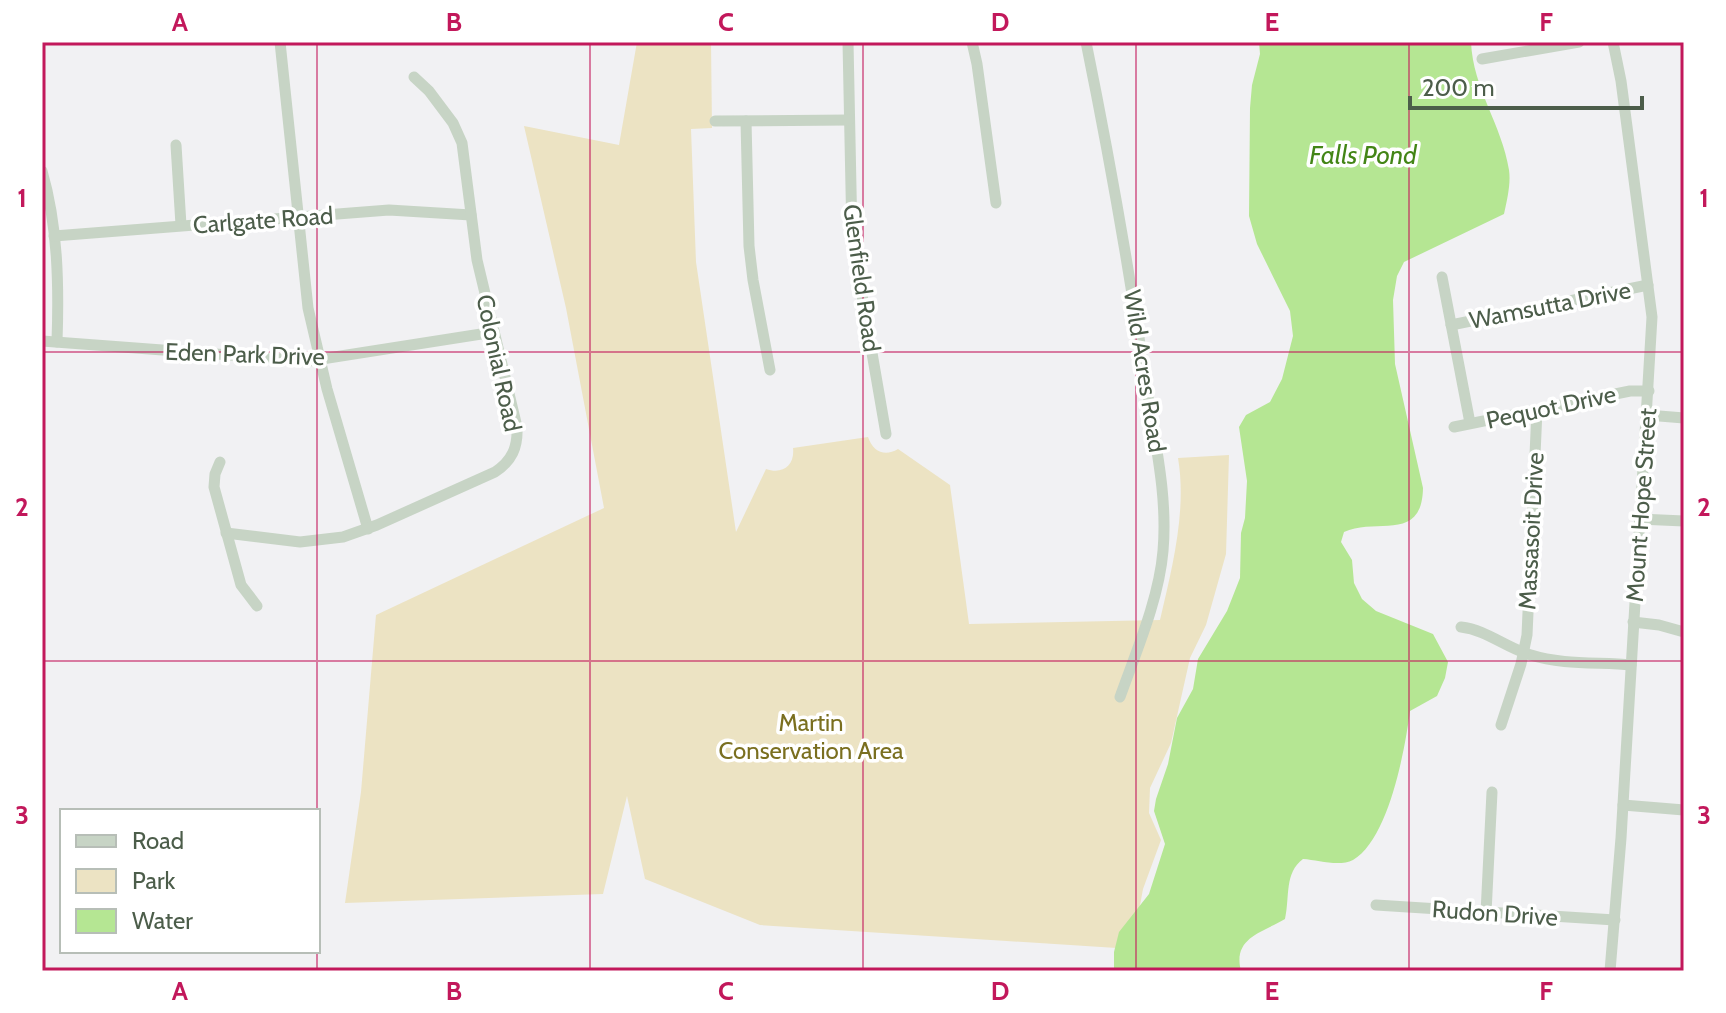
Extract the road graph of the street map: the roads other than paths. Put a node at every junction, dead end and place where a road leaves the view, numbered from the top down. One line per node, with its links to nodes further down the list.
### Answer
1 (280, 42): 16 (street)
2 (848, 42): 9 (street, Glenfield Road)
3 (972, 42): 14 (street)
4 (1086, 42): 45 (street, Wild Acres Road)
5 (1579, 42): 7 (street)
6 (1613, 42): 20 (street, Mount Hope Street)
7 (1482, 59)
8 (414, 77): 15 (street, Colonial Road)
9 (849, 120): 11 (street); 33 (street, Glenfield Road)
10 (715, 121): 11 (street)
11 (746, 121): 26 (street)
12 (176, 145): 17 (street)
13 (42, 171): 18 (street)
14 (996, 203)
15 (471, 215): 16 (street, Carlgate Road); 22 (street, Colonial Road)
16 (297, 218): 17 (street, Carlgate Road); 25 (street)
17 (181, 225): 18 (street, Carlgate Road)
18 (54, 236): 24 (street)
19 (1442, 277): 21 (street)
20 (1648, 285): 21 (street, Wamsutta Drive); 27 (street, Mount Hope Street)
21 (1451, 325): 31 (street)
22 (494, 332): 25 (street, Eden Park Drive); 37 (street, Colonial Road)
23 (42, 341): 24 (street, Eden Park Drive)
24 (57, 342): 25 (street, Eden Park Drive)
25 (319, 360): 37 (street)
26 (770, 370)
27 (1649, 391): 28 (street, Pequot Drive); 29 (street, Mount Hope Street)
28 (1537, 410): 31 (street, Pequot Drive); 43 (street, Massasoit Drive)
29 (1647, 415): 30 (street); 35 (street, Mount Hope Street)
30 (1684, 418)
31 (1470, 423): 32 (street, Pequot Drive)
32 (1454, 427)
33 (886, 434)
34 (220, 462): 38 (street)
35 (1639, 519): 36 (street); 40 (street, Mount Hope Street)
36 (1684, 521)
37 (368, 529): 38 (street, Colonial Road)
38 (226, 533): 39 (street)
39 (257, 606)
40 (1633, 622): 42 (street); 44 (street, Mount Hope Street)
41 (1461, 627): 43 (street)
42 (1684, 632)
43 (1524, 652): 44 (street); 46 (street, Massasoit Drive)
44 (1631, 665): 48 (street, Mount Hope Street)
45 (1120, 697)
46 (1501, 725)
47 (1492, 792): 51 (street)
48 (1623, 805): 49 (street); 52 (street, Mount Hope Street)
49 (1684, 810)
50 (1376, 905): 51 (street, Rudon Drive)
51 (1486, 913): 52 (street, Rudon Drive)
52 (1615, 920): 53 (street, Mount Hope Street)
53 (1610, 971)

